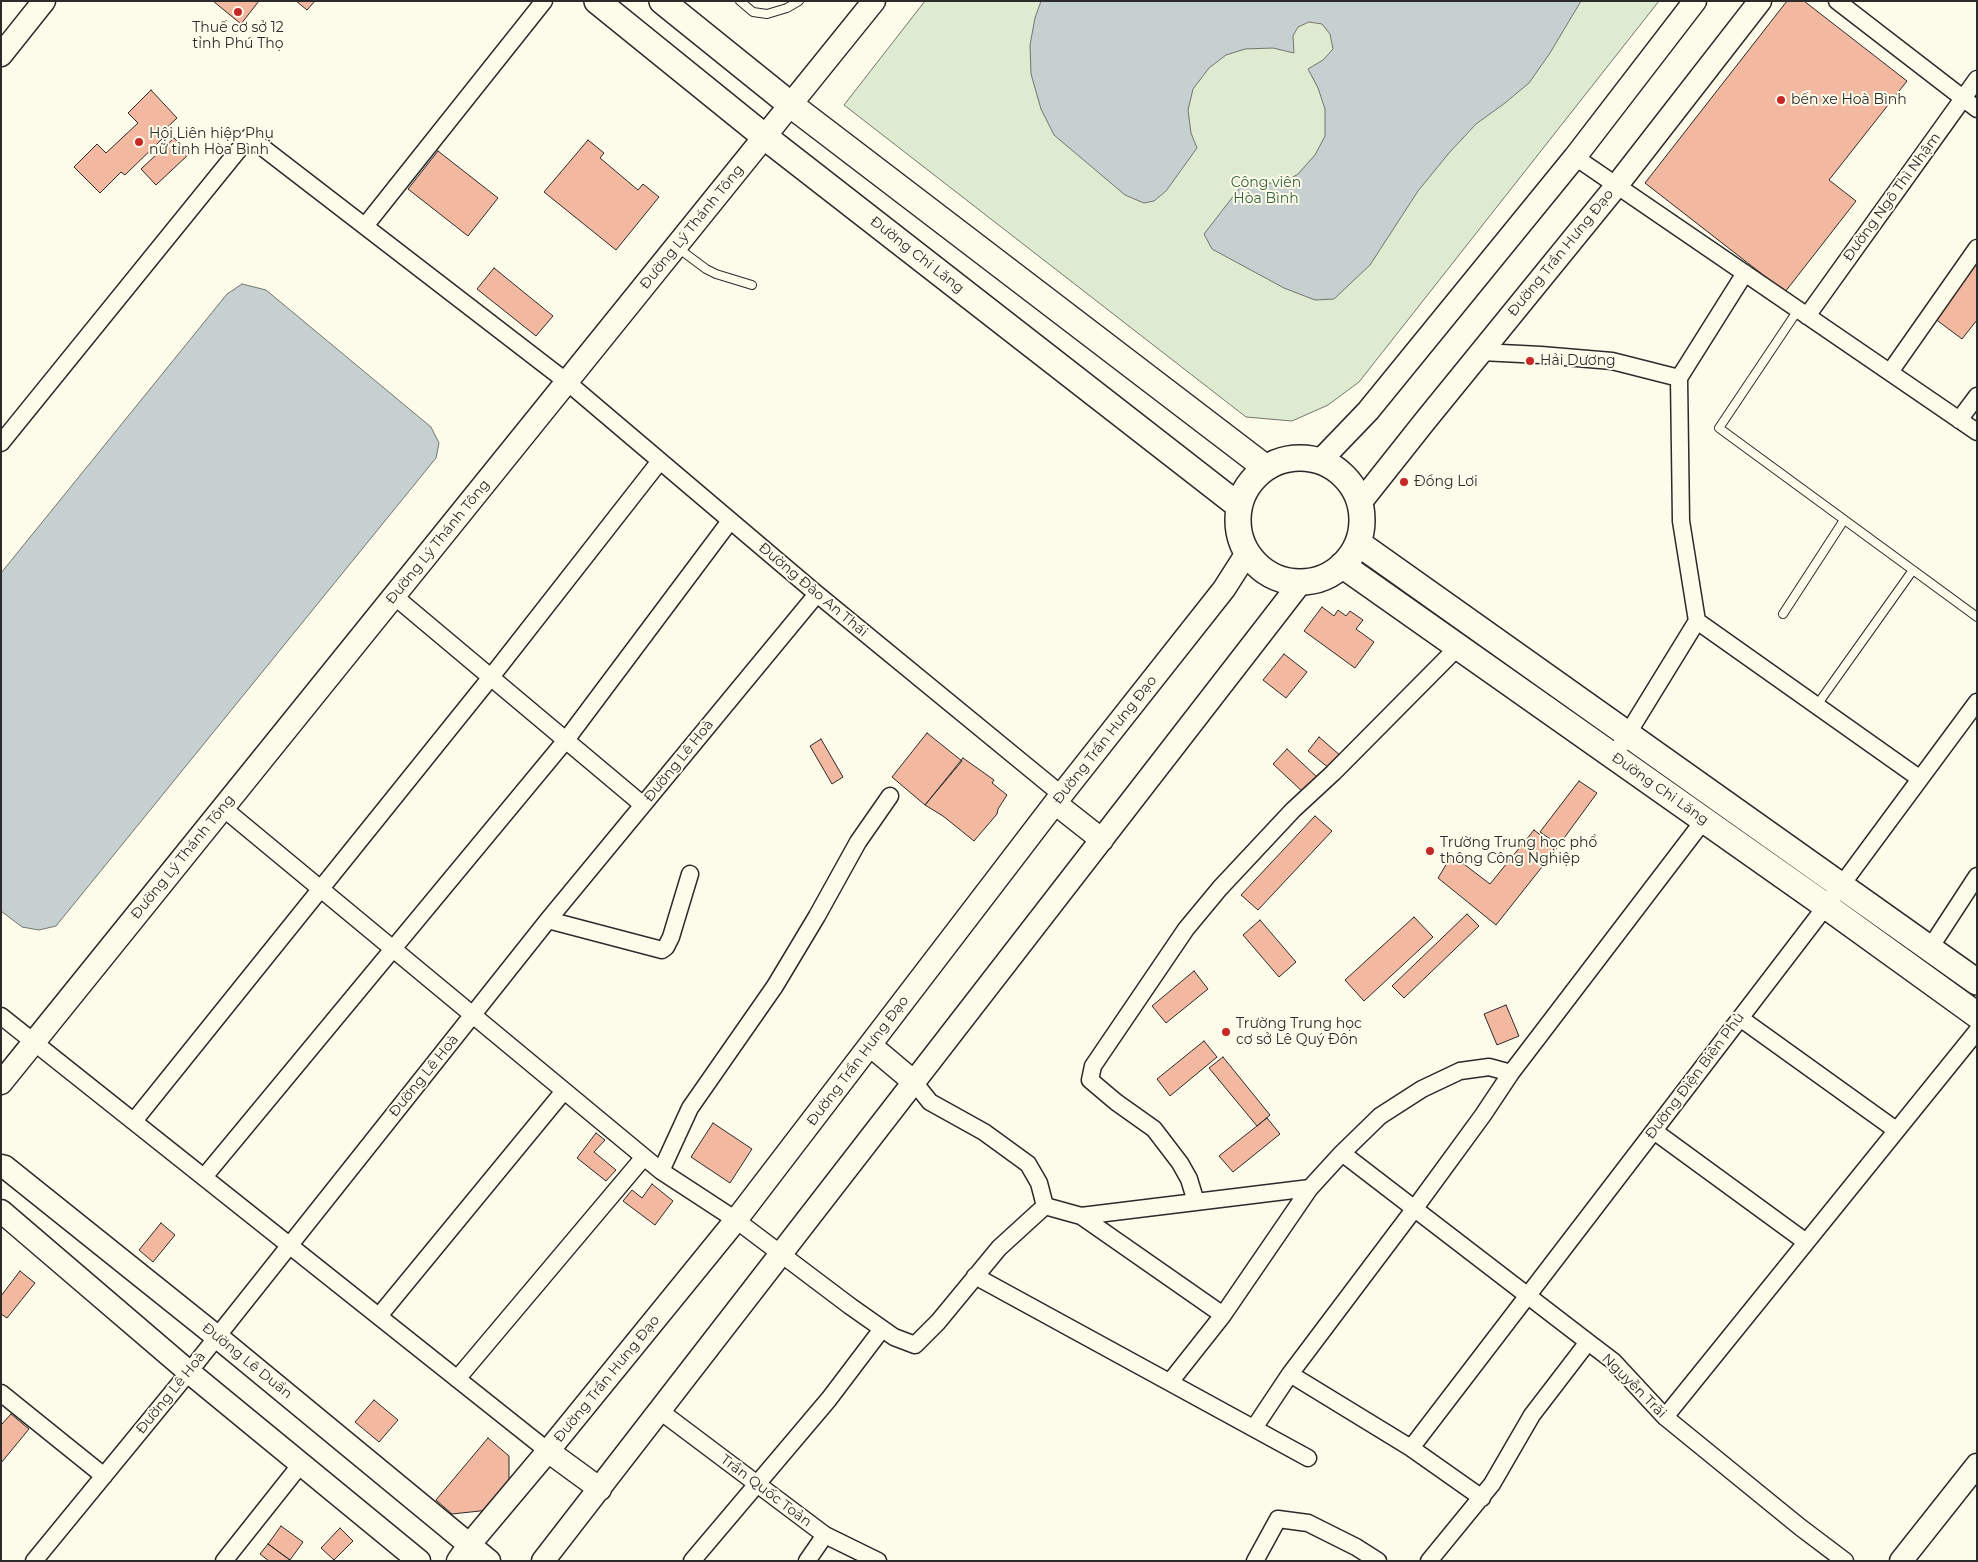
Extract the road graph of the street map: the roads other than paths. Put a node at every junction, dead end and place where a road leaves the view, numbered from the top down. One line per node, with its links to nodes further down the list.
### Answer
1 (44, 1): 11 (main road)
2 (544, 1): 19 (street)
3 (597, 1): 16 (main road, Đường Chi Lăng)
4 (662, 1): 14 (main road)
5 (740, 1): 6 (lane)
6 (799, 1)
7 (874, 1): 14 (main road, Đường Lý Thánh Tông)
8 (1695, 1): 17 (main road)
9 (1760, 1): 18 (main road, Đường Trần Hưng Đạo)
10 (1837, 1): 13 (street)
11 (1, 55)
12 (1977, 78): 13 (street, Đường Ngô Thì Nhậm)
13 (1963, 98): 15 (street); 24 (street, Đường Ngô Thì Nhậm)
14 (791, 105): 16 (main road, Đường Lý Thánh Tông); 35 (main road)
15 (1977, 109)
16 (764, 137): 20 (main road, Đường Lý Thánh Tông); 37 (main road, Đường Chi Lăng)
17 (1575, 157): 18 (street); 34 (main road)
18 (1617, 185): 22 (street); 25 (main road, Đường Trần Hưng Đạo)
19 (365, 226): 28 (street, Đường Đào An Thái); 32 (street, Đường Đào An Thái)
20 (676, 246): 23 (lane); 28 (main road, Đường Lý Thánh Tông)
21 (1977, 248): 26 (street)
22 (1745, 273): 24 (street); 27 (street)
23 (752, 285)
24 (1803, 313): 26 (street); 38 (lane)
25 (1481, 352): 27 (street); 36 (main road, Đường Trần Hưng Đạo)
26 (1890, 372): 30 (street)
27 (1679, 378): 49 (street)
28 (567, 382): 33 (street, Đường Đào An Thái); 46 (main road, Đường Lý Thánh Tông)
29 (1977, 396): 30 (street)
30 (1959, 420): 31 (street)
31 (1977, 432)
32 (1, 444)
33 (660, 461): 39 (street, Đường Đào An Thái); 51 (street)
34 (1320, 461): 35 (main road); 36 (main road)
35 (1266, 468): 37 (main road)
36 (1360, 503): 40 (main road)
37 (1239, 506): 41 (main road)
38 (1844, 520): 43 (lane); 47 (lane)
39 (730, 521): 45 (street, Đường Đào An Thái); 55 (street)
40 (1358, 543): 42 (main road); 54 (main road, Đường Chi Lăng)
41 (1247, 553): 44 (main road); 59 (main road, Đường Trần Hưng Đạo)
42 (1342, 565): 44 (main road); 50 (main road, Đường Chi Lăng)
43 (1913, 570): 48 (lane); 53 (lane)
44 (1301, 582): 63 (main road)
45 (816, 594): 59 (street, Đường Đào An Thái); 60 (street, Đường Lê Hoà)
46 (394, 596): 51 (street); 61 (main road, Đường Lý Thánh Tông)
47 (1783, 614)
48 (1977, 617)
49 (1697, 621): 53 (street); 54 (street)
50 (1458, 647): 56 (main road, Đường Chi Lăng); 93 (street)
51 (491, 677): 55 (street); 67 (street)
52 (1977, 702): 57 (street, Đường Điện Biên Phủ)
53 (1817, 705): 57 (street)
54 (1628, 734): 56 (street); 66 (main road, Đường Chi Lăng)
55 (566, 740): 60 (street); 71 (street)
56 (1614, 756): 62 (main road, Đường Chi Lăng)
57 (1919, 778): 66 (street, Đường Điện Biên Phủ)
58 (890, 796): 90 (street)
59 (1058, 799): 63 (main road); 79 (main road, Đường Trần Hưng Đạo)
60 (643, 805): 69 (street, Đường Lê Hoà)
61 (223, 808): 67 (street); 78 (main road, Đường Lý Thánh Tông)
62 (1704, 820): 68 (main road, Đường Chi Lăng); 80 (street)
63 (1102, 840): 81 (main road)
64 (690, 874): 69 (street)
65 (1977, 876): 70 (street)
66 (1840, 885): 68 (street, Đường Điện Biên Phủ); 70 (main road, Đường Chi Lăng)
67 (321, 889): 71 (street); 84 (street)
68 (1826, 906): 74 (main road, Đường Chi Lăng); 76 (street, Đường Điện Biên Phủ)
69 (548, 920): 73 (street, Đường Lê Hoà)
70 (1930, 948): 72 (main road, Đường Chi Lăng)
71 (393, 949): 73 (street); 91 (street)
72 (1977, 982)
73 (473, 1015): 83 (street); 100 (street, Đường Lê Hoà)
74 (1977, 1015)
75 (1, 1016): 78 (street)
76 (1740, 1018): 85 (street); 86 (street, Đường Điện Biên Phủ)
77 (1977, 1031): 85 (street)
78 (34, 1042): 82 (main road, Đường Lý Thánh Tông); 84 (street)
79 (870, 1045): 81 (main road); 98 (main road, Đường Trần Hưng Đạo)
80 (1511, 1073): 87 (street); 95 (street)
81 (914, 1082): 94 (street); 101 (main road)
82 (1, 1083)
83 (564, 1090): 88 (street); 105 (street)
84 (134, 1122): 91 (street)
85 (1896, 1130): 99 (street)
86 (1654, 1131): 99 (street); 103 (street, Đường Điện Biên Phủ)
87 (1342, 1153): 92 (street); 95 (street)
88 (644, 1157): 90 (street); 111 (street)
89 (1, 1166): 107 (main road, Đường Lê Duẩn)
90 (661, 1171): 98 (street)
91 (204, 1177): 100 (street)
92 (1310, 1188): 93 (street); 104 (street)
93 (1196, 1202): 97 (street)
94 (1046, 1206): 97 (street); 102 (street)
95 (1415, 1208): 103 (street); 110 (street)
96 (1, 1211): 109 (main road)
97 (1082, 1216): 104 (street)
98 (736, 1220): 101 (street); 118 (main road, Đường Trần Hưng Đạo)
99 (1806, 1242): 115 (street)
100 (289, 1245): 105 (street); 107 (street, Đường Lê Hoà)
101 (781, 1254): 106 (street); 114 (main road)
102 (976, 1276): 106 (street); 112 (street)
103 (1528, 1296): 108 (street); 117 (street, Đường Điện Biên Phủ)
104 (1222, 1315): 112 (street)
105 (379, 1316): 111 (street)
106 (882, 1328): 123 (street)
107 (216, 1336): 109 (street, Đường Lê Hoà); 127 (main road, Đường Lê Duẩn)
108 (1588, 1342): 115 (street, Nguyễn Trãi); 125 (street, Nguyễn Trãi)
109 (189, 1372): 120 (main road); 122 (street, Đường Lê Hoà)
110 (1290, 1374): 116 (street); 117 (street)
111 (457, 1379): 118 (street)
112 (1170, 1382): 116 (street)
113 (1, 1393): 122 (street)
114 (660, 1411): 123 (street, Trần Quốc Toản); 124 (main road)
115 (1665, 1417): 139 (street, Nguyễn Trãi)
116 (1254, 1428): 119 (street)
117 (1411, 1448): 125 (street)
118 (548, 1451): 124 (main road); 127 (main road, Đường Trần Hưng Đạo)
119 (1308, 1458)
120 (301, 1464): 129 (street); 130 (main road)
121 (1977, 1465): 140 (main road)
122 (104, 1476): 128 (street, Đường Lê Hoà)
123 (757, 1484): 126 (street, Trần Quốc Toản); 133 (street)
124 (600, 1489): 132 (main road)
125 (1482, 1498): 138 (street, Nguyễn Trãi)
126 (825, 1535): 134 (street); 135 (street, Trần Quốc Toản)
127 (463, 1553): 131 (main road, Đường Lê Duẩn)
128 (34, 1561)
129 (224, 1561)
130 (419, 1561)
131 (488, 1561)
132 (543, 1561)
133 (692, 1561)
134 (807, 1561)
135 (878, 1561)
136 (1255, 1561): 137 (street)
137 (1378, 1561)
138 (1430, 1561)
139 (1845, 1561)
140 (1901, 1561)

